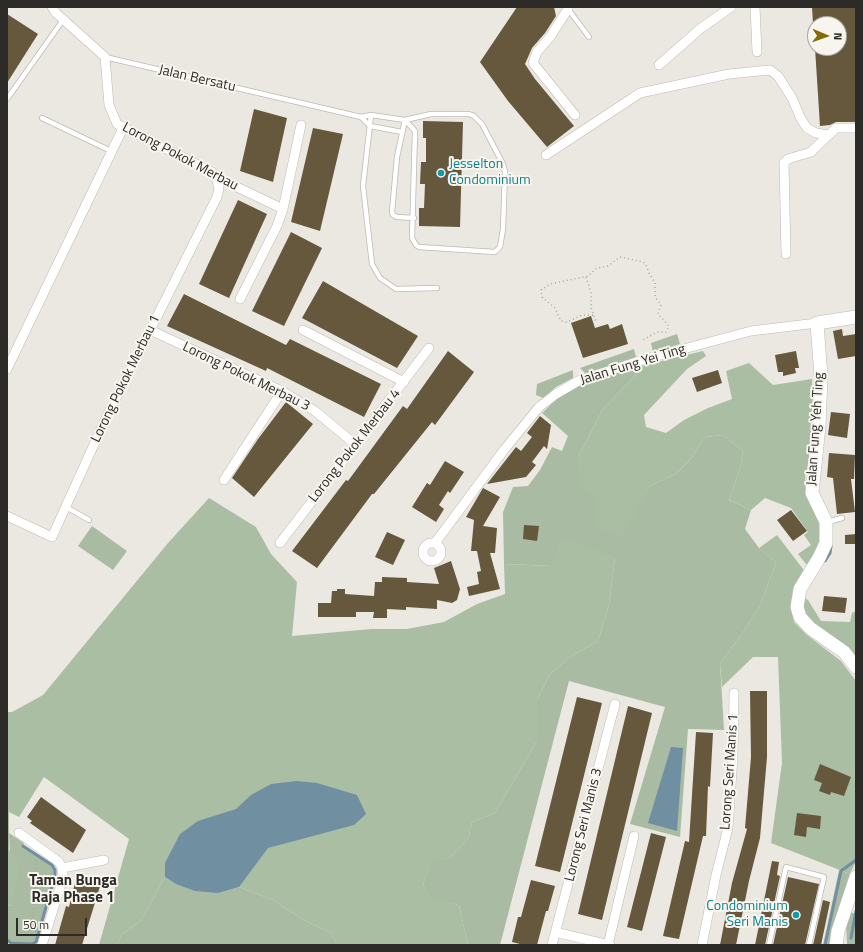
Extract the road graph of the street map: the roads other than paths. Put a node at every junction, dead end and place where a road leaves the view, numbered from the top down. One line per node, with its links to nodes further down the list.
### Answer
1 (52, 7): 5 (street, Jalan Bersatu)
2 (731, 7): 9 (street)
3 (755, 7): 7 (street)
4 (567, 8): 6 (lane); 12 (street)
5 (64, 20): 8 (street, Jalan Bersatu); 10 (lane)
6 (589, 37)
7 (757, 52)
8 (105, 57): 13 (lane, Jalan Bersatu); 18 (street, Lorong Pokok Merbau)
9 (659, 65)
10 (7, 99)
11 (371, 115): 13 (lane, Jalan Bersatu); 15 (lane, Jalan Bersatu); 17 (lane)
12 (575, 115)
13 (361, 117): 17 (lane)
14 (42, 118): 22 (lane)
15 (405, 120): 20 (lane); 26 (lane); 26 (lane)
16 (301, 124): 25 (street)
17 (370, 126): 20 (lane); 28 (lane)
18 (123, 128): 22 (street); 24 (street, Lorong Pokok Merbau)
19 (856, 128): 21 (street)
20 (402, 132): 26 (lane)
21 (828, 135): 23 (street); 27 (street)
22 (113, 152): 35 (street)
23 (546, 155)
24 (216, 177): 25 (street, Lorong Pokok Merbau); 32 (street, Lorong Pokok Merbau 1)
25 (283, 209): 29 (street)
26 (414, 218)
27 (786, 254)
28 (437, 288)
29 (240, 299)
30 (856, 317): 31 (street, Jalan Fung Yei Ting)
31 (817, 323): 44 (street, Jalan Fung Yeh Ting); 46 (street, Jalan Fung Yei Ting)
32 (150, 330): 37 (street, Lorong Pokok Merbau 3); 40 (street, Lorong Pokok Merbau 1)
33 (303, 330): 36 (street)
34 (429, 348): 36 (street, Lorong Pokok Merbau 4)
35 (7, 369)
36 (404, 382): 38 (street, Lorong Pokok Merbau 4)
37 (282, 391): 38 (street, Lorong Pokok Merbau 3); 39 (street)
38 (356, 445): 45 (street, Lorong Pokok Merbau 4)
39 (224, 480)
40 (66, 507): 41 (street, Lorong Pokok Merbau 1); 43 (lane)
41 (7, 516)
42 (842, 518): 44 (lane)
43 (89, 520)
44 (826, 522): 47 (street, Jalan Fung Yeh Ting)
45 (280, 543)
46 (435, 543)
47 (856, 667)
48 (734, 693): 59 (street, Lorong Seri Manis 1)
49 (615, 704): 55 (street, Lorong Seri Manis 3)
50 (19, 832): 53 (street)
51 (634, 836): 58 (street)
52 (104, 860): 53 (street)
53 (62, 868): 56 (street)
54 (856, 878): 62 (street)
55 (556, 932): 57 (street, Lorong Seri Manis 3); 58 (street)
56 (42, 945)
57 (552, 945)
58 (609, 945)
59 (702, 945)
60 (769, 945): 61 (lane)
61 (809, 945)
62 (836, 945)

